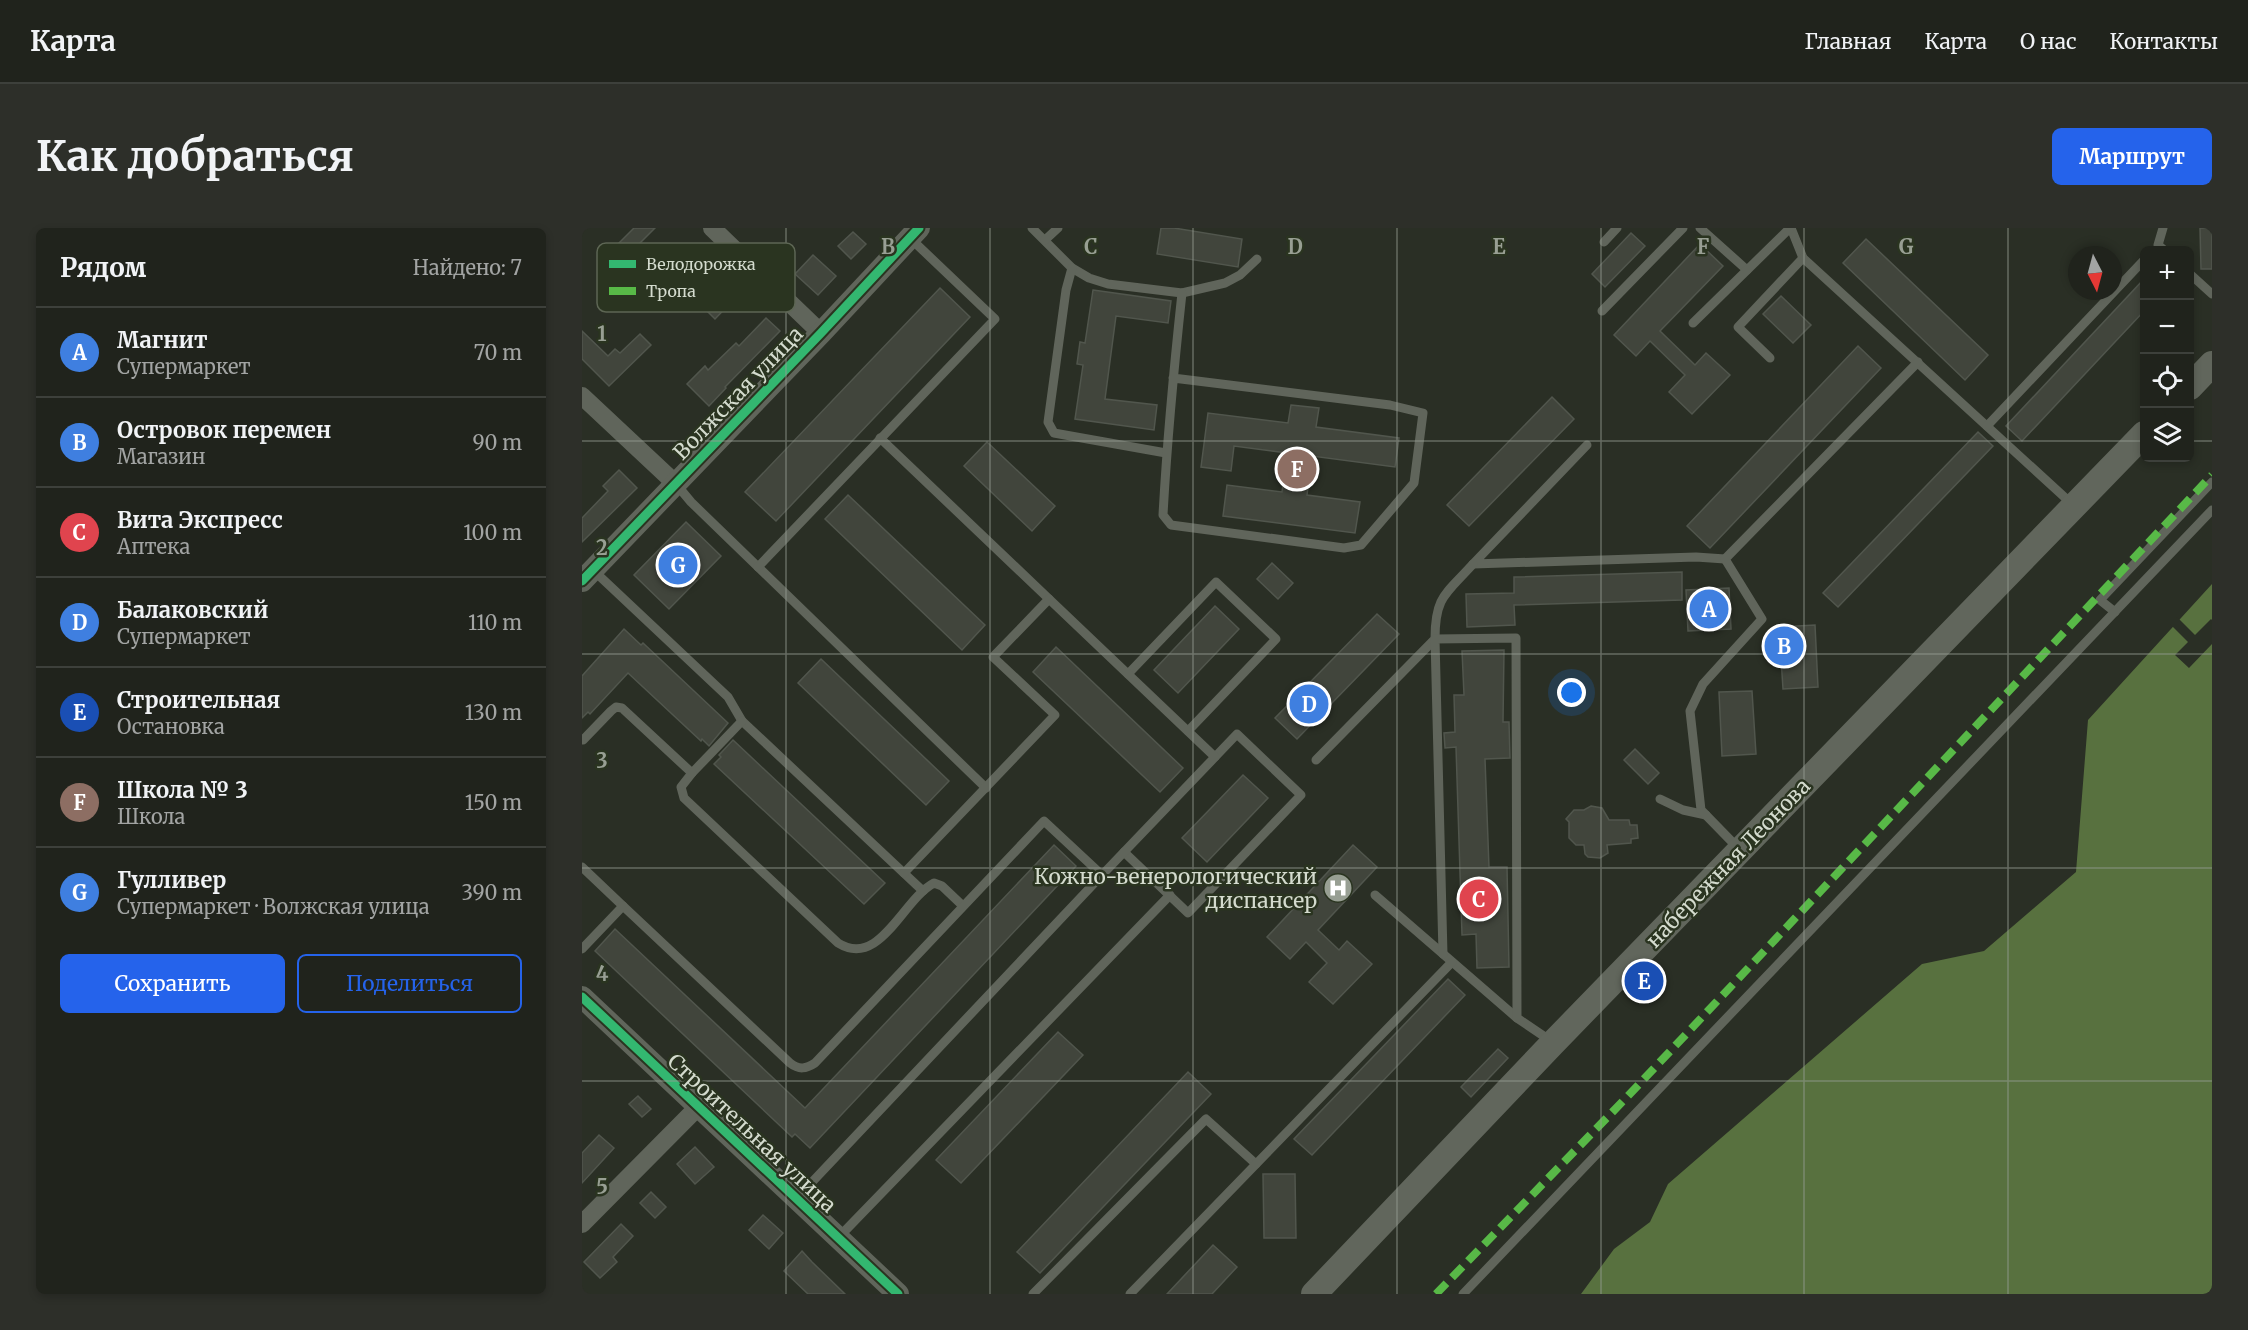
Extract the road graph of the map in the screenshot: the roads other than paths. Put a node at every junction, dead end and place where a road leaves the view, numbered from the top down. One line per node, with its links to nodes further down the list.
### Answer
1 (712, 228): 12 (street)
2 (1032, 228): 10 (lane)
3 (1058, 228): 10 (lane)
4 (1617, 228): 11 (lane)
5 (1683, 228): 23 (lane)
6 (1700, 228): 18 (lane)
7 (1790, 228): 14 (lane); 18 (lane)
8 (2163, 228): 13 (lane)
9 (914, 233): 25 (street, Волжская улица); 33 (lane)
10 (1045, 240): 17 (lane)
11 (1604, 242)
12 (728, 243)
13 (2160, 246)
14 (1803, 258): 26 (lane); 27 (lane)
15 (1257, 259): 20 (lane)
16 (2140, 265): 32 (lane)
17 (1072, 268): 20 (lane); 36 (lane)
18 (1747, 270): 24 (lane)
19 (2194, 277): 21 (lane)
20 (1182, 293): 29 (lane)
21 (2212, 294)
22 (795, 308): 25 (street)
23 (1602, 311)
24 (1693, 323)
25 (821, 333): 38 (street, Волжская улица)
26 (1770, 358)
27 (1918, 362): 32 (lane); 41 (lane)
28 (2212, 364): 30 (main road)
29 (1173, 378): 36 (lane); 36 (lane)
30 (2194, 383)
31 (582, 396): 38 (street)
32 (1987, 426): 39 (lane)
33 (880, 438): 43 (lane); 45 (lane)
34 (2140, 439): 39 (main road, набережная Леонова)
35 (1587, 445): 42 (lane)
36 (1166, 453)
37 (2212, 482): 46 (lane)
38 (676, 484): 43 (lane); 44 (street, Волжская улица)
39 (2074, 507): 58 (main road, набережная Леонова)
40 (2212, 510): 46 (lane)
41 (1725, 559): 42 (lane); 57 (lane)
42 (1473, 564): 47 (lane)
43 (758, 567): 55 (lane)
44 (587, 575): 49 (lane)
45 (1049, 599): 48 (lane); 55 (lane)
46 (2115, 612): 83 (lane)
47 (1435, 639): 53 (lane); 69 (lane); 72 (lane)
48 (1128, 674): 50 (lane); 50 (lane)
49 (742, 720): 54 (lane); 61 (lane)
50 (1188, 731): 52 (lane)
51 (582, 740): 54 (lane)
52 (1215, 757): 59 (lane); 65 (lane)
53 (1316, 760)
54 (692, 773): 63 (lane)
55 (986, 788): 61 (lane)
56 (1660, 799): 57 (lane)
57 (1706, 815): 58 (lane)
58 (1741, 851): 73 (main road, набережная Леонова)
59 (1124, 852): 62 (lane); 65 (lane)
60 (582, 867): 66 (lane)
61 (904, 873): 63 (lane)
62 (1102, 875): 67 (lane); 76 (lane)
63 (924, 891): 67 (lane)
64 (1374, 895): 69 (lane)
65 (1170, 896): 78 (lane)
66 (623, 906): 67 (lane); 68 (lane)
67 (963, 906)
68 (582, 949)
69 (1443, 954): 70 (lane)
70 (1452, 962): 72 (lane); 75 (lane)
71 (582, 997): 74 (street, Строительная улица)
72 (1517, 1018): 73 (lane)
73 (1553, 1043): 82 (main road, набережная Леонова)
74 (698, 1107): 76 (street, Строительная улица); 77 (street)
75 (1256, 1164): 80 (lane); 81 (lane)
76 (796, 1198): 78 (street, Строительная улица)
77 (582, 1224)
78 (838, 1238): 79 (street, Строительная улица)
79 (898, 1294)
80 (1033, 1294)
81 (1130, 1294)
82 (1314, 1294)
83 (1463, 1294)

